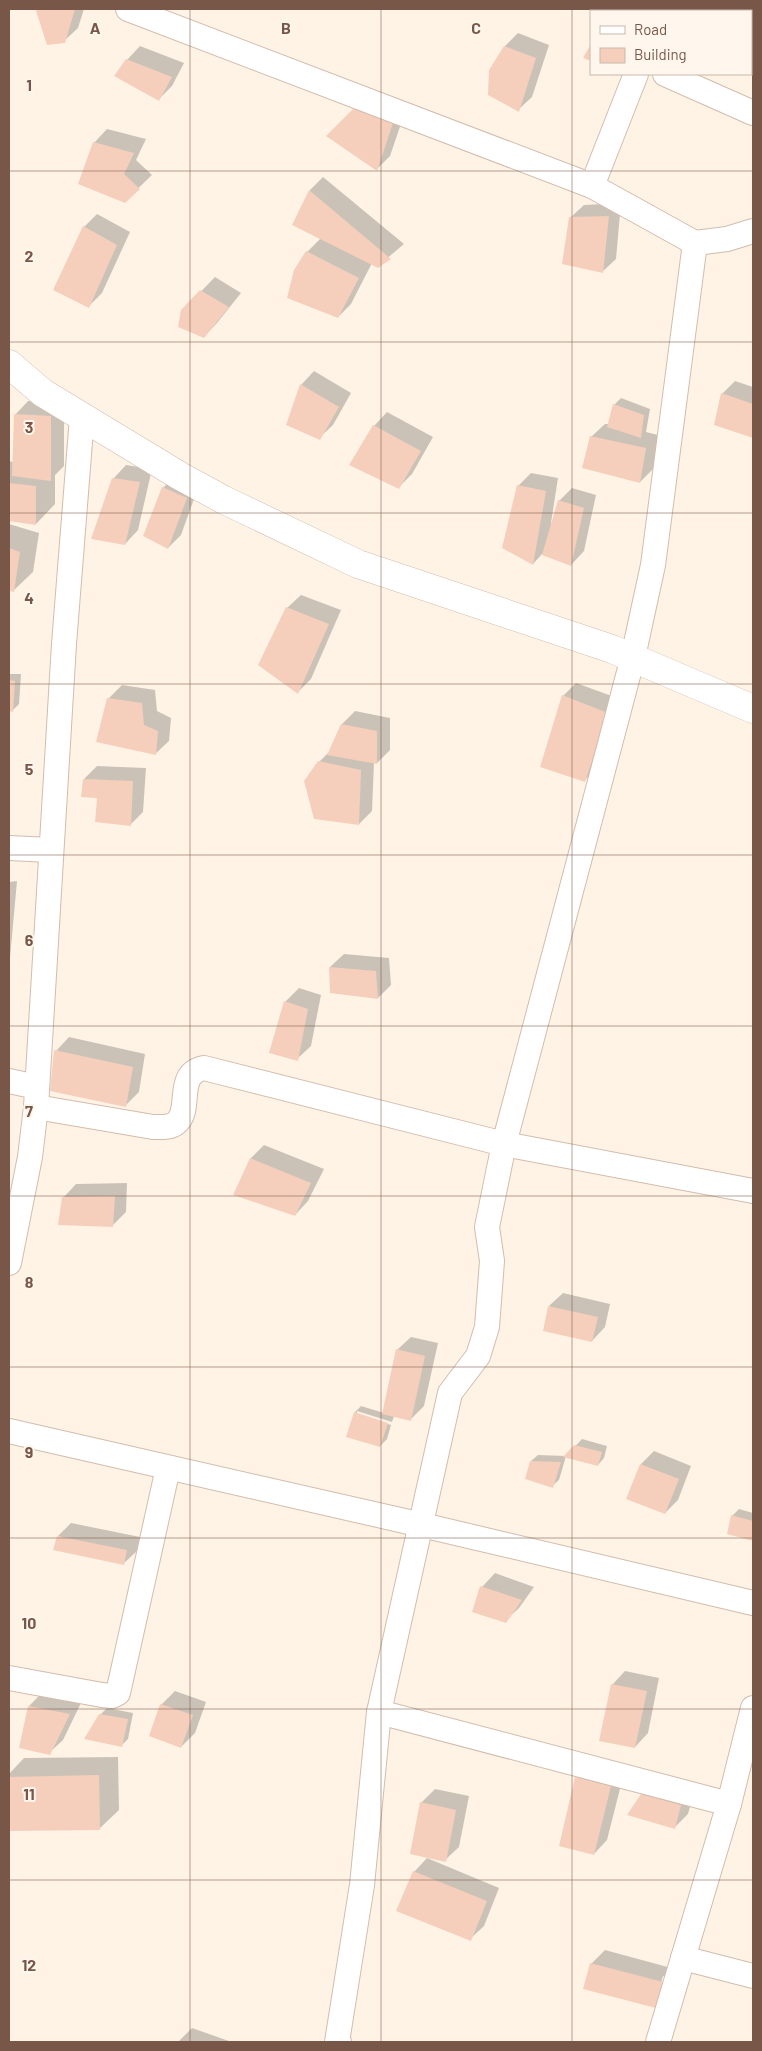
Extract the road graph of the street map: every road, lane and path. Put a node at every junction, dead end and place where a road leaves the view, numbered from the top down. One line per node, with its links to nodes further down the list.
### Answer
1 (128, 9): 5 (street)
2 (636, 75): 5 (street)
3 (667, 75): 4 (street)
4 (753, 113)
5 (592, 186): 7 (street)
6 (753, 231): 7 (street)
7 (695, 243): 10 (street)
8 (9, 364): 9 (street)
9 (82, 416): 10 (street); 13 (street)
10 (633, 657): 11 (street); 16 (street)
11 (753, 709)
12 (9, 848): 13 (street)
13 (51, 850): 15 (street)
14 (9, 1081): 15 (street)
15 (37, 1097): 16 (street); 18 (street)
16 (504, 1144): 17 (street); 21 (street)
17 (753, 1191)
18 (9, 1263)
19 (9, 1431): 20 (street)
20 (168, 1468): 21 (street); 23 (street)
21 (422, 1525): 22 (street); 25 (street)
22 (753, 1603)
23 (9, 1678)
24 (753, 1708): 26 (street)
25 (380, 1712): 26 (street); 29 (street)
26 (729, 1804): 27 (street)
27 (683, 1958): 28 (street); 30 (street)
28 (753, 1976)
29 (337, 2042)
30 (658, 2042)

